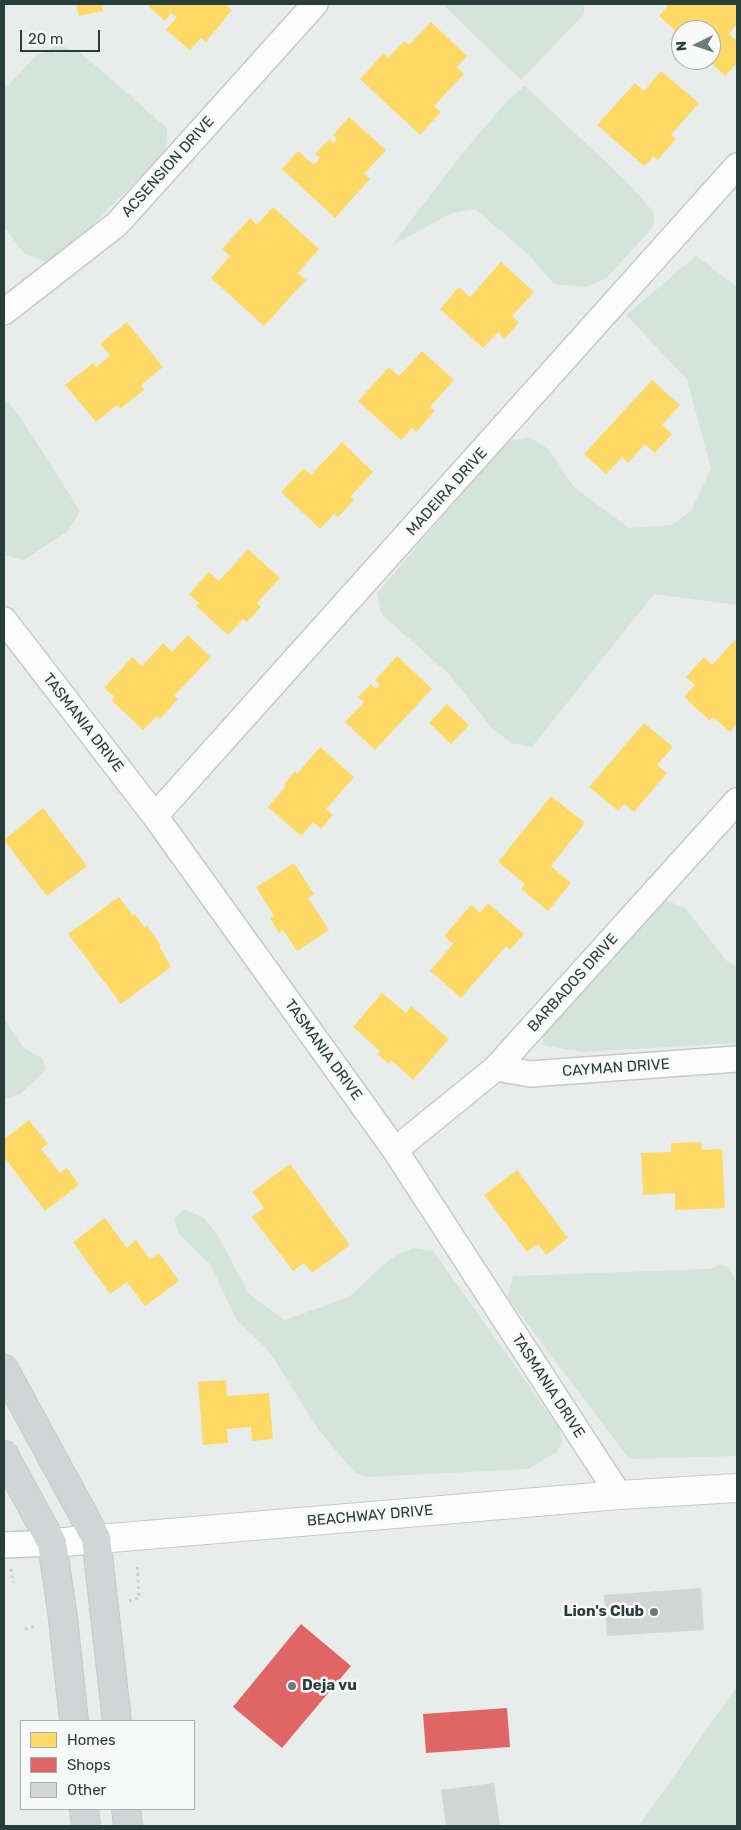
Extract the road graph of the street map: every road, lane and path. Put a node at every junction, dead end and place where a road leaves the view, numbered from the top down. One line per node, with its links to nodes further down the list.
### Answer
1 (315, 4): 3 (street, ACSENSION DRIVE)
2 (737, 166): 6 (street, MADEIRA DRIVE)
3 (4, 312)
4 (4, 620): 6 (street, TASMANIA DRIVE)
5 (737, 800): 8 (street, BARBADOS DRIVE)
6 (155, 816): 9 (street, TASMANIA DRIVE)
7 (737, 1059): 8 (street, CAYMAN DRIVE)
8 (496, 1068): 9 (street, BARBADOS DRIVE)
9 (395, 1150): 13 (street, TASMANIA DRIVE)
10 (4, 1369): 14 (main road)
11 (4, 1455): 15 (main road)
12 (737, 1488): 13 (street, BEACHWAY DRIVE)
13 (619, 1495): 14 (street, BEACHWAY DRIVE)
14 (96, 1538): 15 (street, BEACHWAY DRIVE); 18 (main road)
15 (52, 1543): 16 (street, BEACHWAY DRIVE); 17 (main road)
16 (4, 1545)
17 (74, 1720)
18 (117, 1720)
19 (84, 1810): 21 (main road)
20 (126, 1810): 22 (main road)
21 (86, 1826)
22 (128, 1826)

